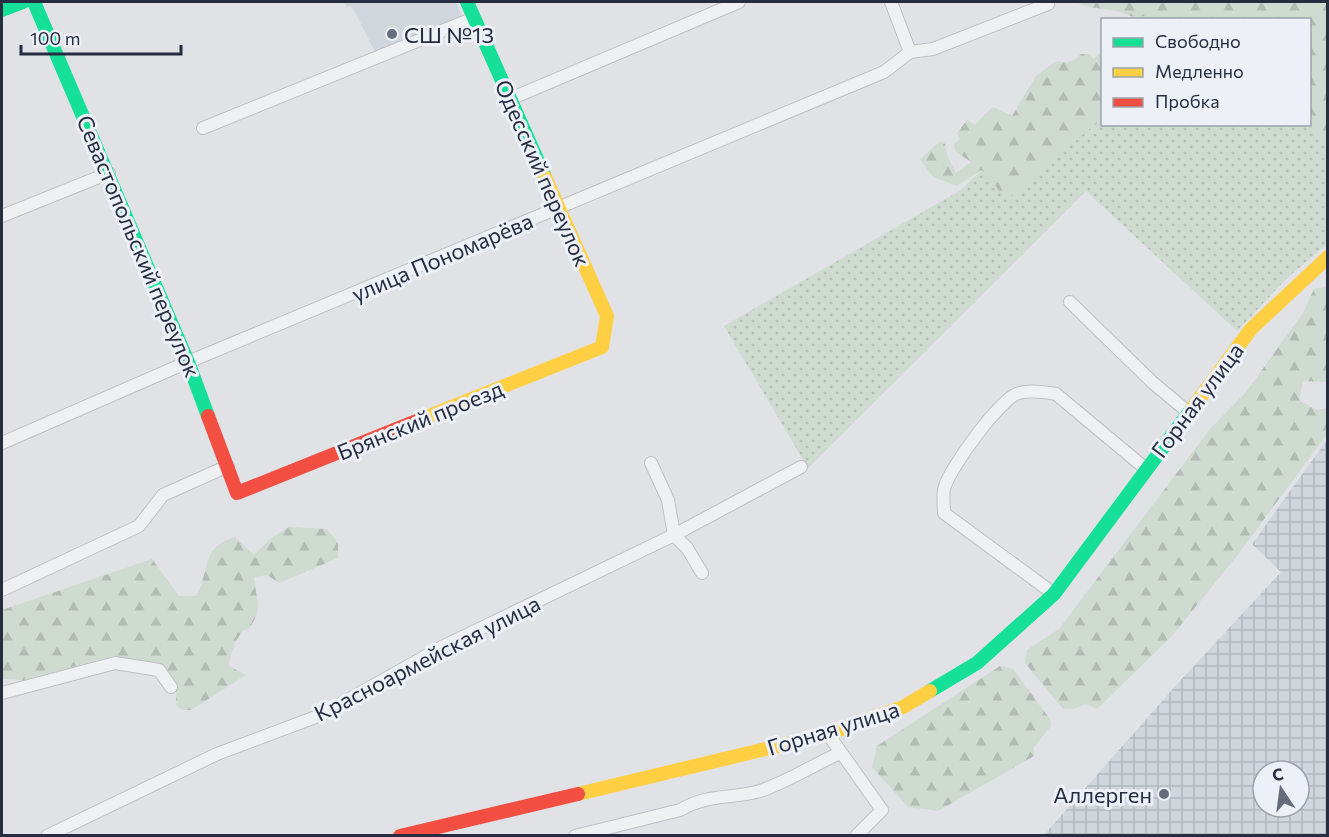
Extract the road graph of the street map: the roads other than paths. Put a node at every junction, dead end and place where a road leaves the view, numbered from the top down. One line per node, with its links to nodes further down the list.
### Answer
1 (23, 2): 7 (street)
2 (34, 2): 12 (street, Севастопольский переулок)
3 (467, 2): 8 (street, Одесский переулок)
4 (739, 2): 10 (street)
5 (891, 2): 9 (street)
6 (1048, 4): 9 (street, улица Пономарёва)
7 (2, 10)
8 (474, 18): 10 (street, Одесский переулок); 11 (street)
9 (910, 52): 13 (street, улица Пономарёва)
10 (510, 99): 13 (street, Одесский переулок)
11 (203, 128)
12 (109, 173): 14 (street); 18 (street, Севастопольский переулок)
13 (559, 208): 17 (street, Одесский переулок); 18 (street, улица Пономарёва)
14 (2, 216)
15 (1328, 257): 19 (street, Горная улица)
16 (1070, 302): 19 (street)
17 (603, 347): 25 (street, Брянский проезд)
18 (188, 362): 20 (street, улица Пономарёва); 22 (street, Севастопольский переулок)
19 (1188, 412): 24 (street, Горная улица)
20 (2, 443)
21 (651, 463): 26 (street)
22 (228, 466): 25 (street, Севастопольский переулок); 28 (street)
23 (801, 467): 26 (street, Красноармейская улица)
24 (1146, 469): 29 (street, Горная улица); 29 (street)
25 (237, 493)
26 (674, 535): 27 (street); 35 (street, Красноармейская улица)
27 (702, 573)
28 (2, 590)
29 (1054, 594): 32 (street, Горная улица)
30 (171, 687): 31 (street)
31 (2, 693)
32 (828, 734): 33 (street); 34 (street, Горная улица)
33 (840, 753): 36 (street, Горная улица); 37 (street)
34 (408, 834)
35 (47, 836)
36 (575, 836)
37 (856, 836)

